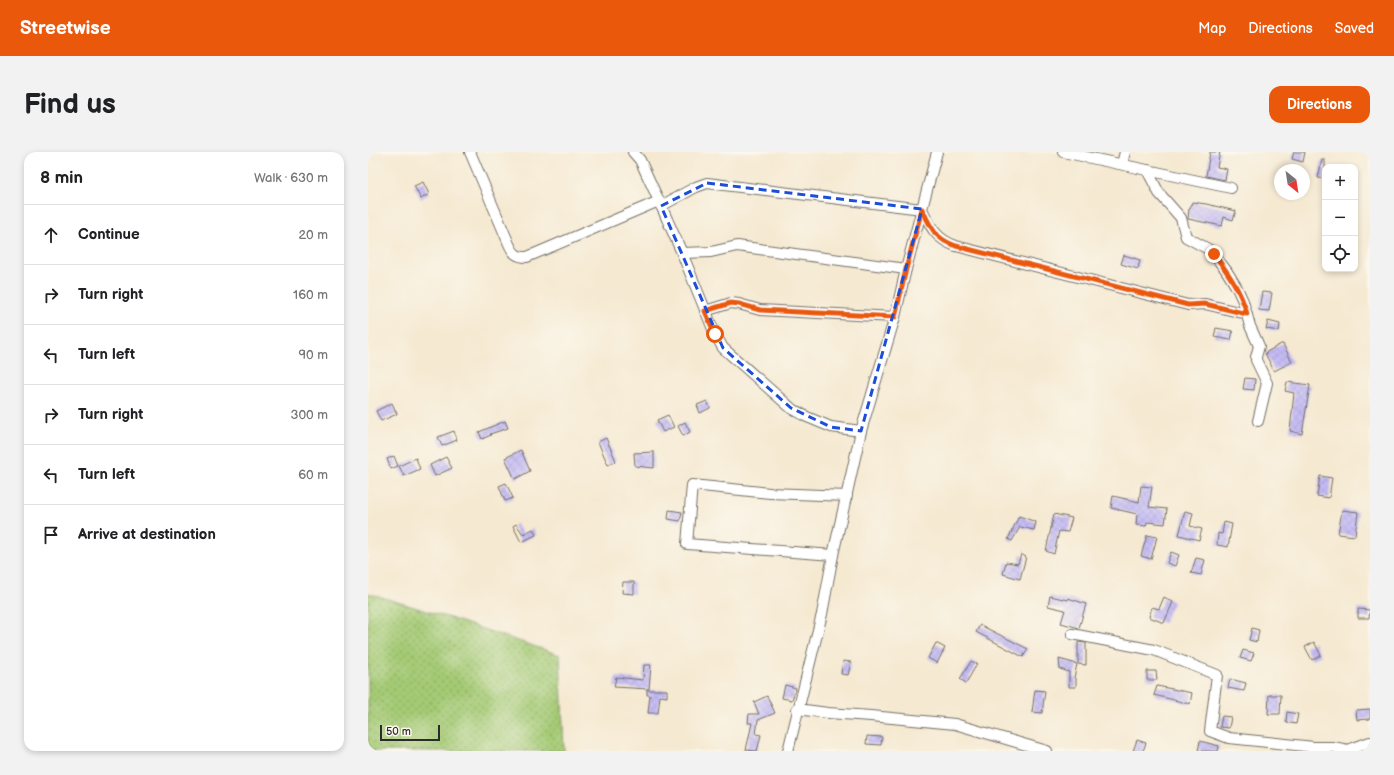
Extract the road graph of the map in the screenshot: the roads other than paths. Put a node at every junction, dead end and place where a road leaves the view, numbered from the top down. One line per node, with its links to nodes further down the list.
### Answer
1 (470, 152): 9 (street)
2 (633, 152): 9 (street)
3 (937, 152): 10 (street)
4 (1063, 152): 6 (street)
5 (1125, 152): 6 (street)
6 (1122, 164): 7 (street)
7 (1147, 170): 8 (street); 14 (street)
8 (1231, 188)
9 (660, 204): 10 (street); 11 (street)
10 (922, 209): 12 (street); 14 (street)
11 (682, 253): 12 (street); 13 (street)
12 (906, 269): 15 (street)
13 (705, 311): 15 (street); 17 (street)
14 (1247, 314): 16 (street)
15 (895, 317): 17 (street)
16 (1258, 421)
17 (861, 431): 18 (street)
18 (847, 496): 19 (street); 19 (street)
19 (833, 555): 21 (street)
20 (1072, 634): 22 (street)
21 (798, 709): 23 (street); 24 (street)
22 (1370, 742)
23 (788, 751)
24 (1047, 751)

